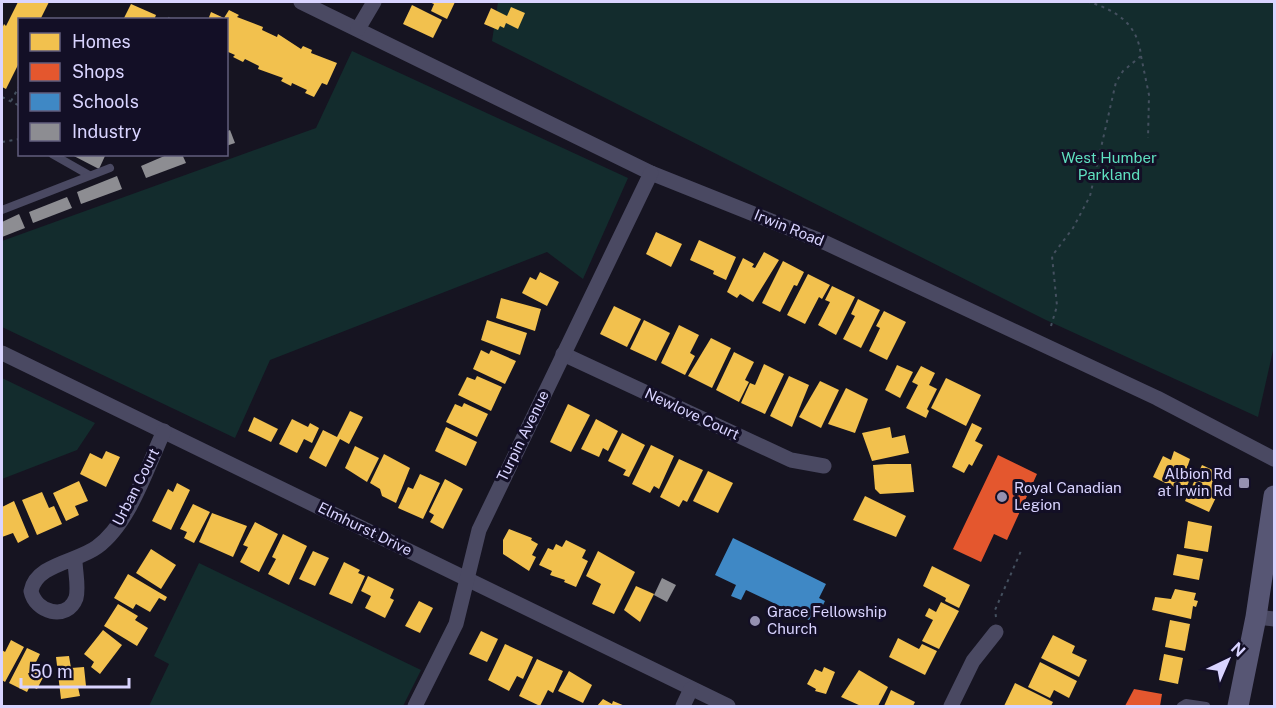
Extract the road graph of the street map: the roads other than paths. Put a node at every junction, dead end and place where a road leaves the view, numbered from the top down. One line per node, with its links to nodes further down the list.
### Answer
1 (301, 2): 3 (street, Irwin Road)
2 (374, 2): 3 (street)
3 (358, 29): 6 (street, Irwin Road)
4 (56, 156): 7 (lane)
5 (110, 168): 7 (lane)
6 (651, 173): 10 (street, Turpin Avenue); 12 (street, Irwin Road)
7 (89, 175): 8 (lane)
8 (2, 210)
9 (2, 353): 11 (street, Elmhurst Drive)
10 (563, 354): 13 (street, Newlove Court); 16 (street, Turpin Avenue)
11 (164, 431): 15 (street, Urban Court); 16 (street, Elmhurst Drive)
12 (1275, 459)
13 (824, 466)
14 (1275, 496): 17 (main road)
15 (75, 560)
16 (468, 578): 19 (street, Elmhurst Drive); 20 (street, Turpin Avenue)
17 (1265, 618): 26 (main road)
18 (996, 632): 23 (street)
19 (691, 689): 21 (street); 22 (street, Elmhurst Drive)
20 (415, 706)
21 (683, 706)
22 (728, 706)
23 (951, 706)
24 (1180, 706): 25 (lane)
25 (1206, 706)
26 (1238, 706)

